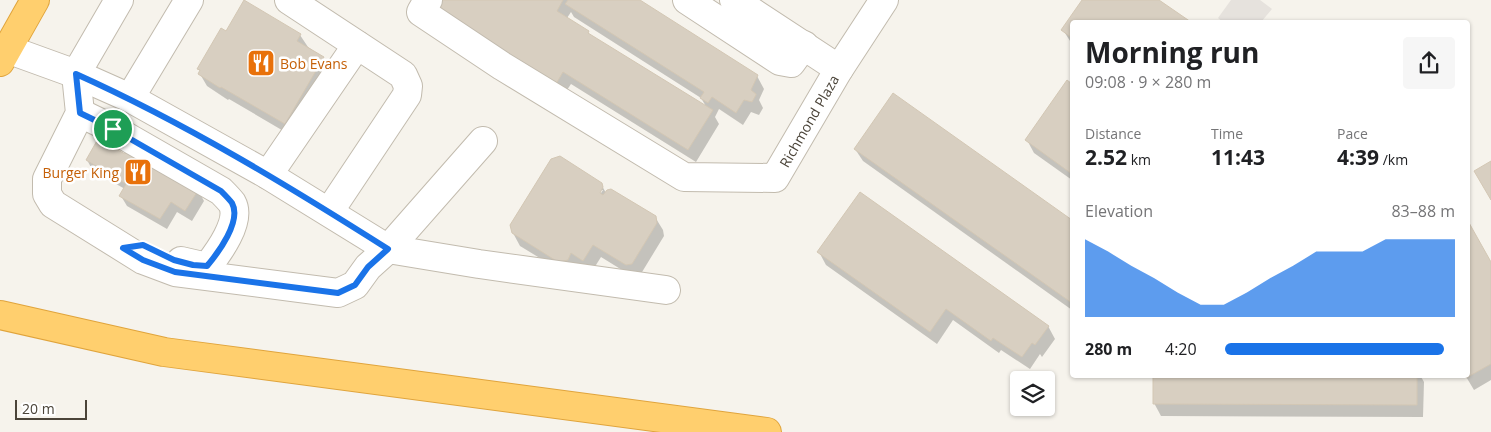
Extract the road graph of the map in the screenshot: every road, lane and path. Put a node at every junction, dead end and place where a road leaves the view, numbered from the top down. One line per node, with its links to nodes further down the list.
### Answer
1 (35, 0): 11 (highway)
2 (119, 0): 13 (street)
3 (189, 0): 14 (street)
4 (289, 0): 9 (street)
5 (428, 0): 12 (street, Richmond Plaza)
6 (687, 0): 10 (street)
7 (734, 0): 10 (street, Richmond Plaza)
8 (884, 0): 12 (street)
9 (357, 45): 17 (street); 18 (street)
10 (804, 45): 12 (street, Richmond Plaza)
11 (4, 55): 13 (street)
12 (839, 69)
13 (76, 74): 14 (street); 15 (street)
14 (130, 98): 17 (street)
15 (80, 113): 19 (street); 19 (street)
16 (483, 141): 20 (street)
17 (268, 175): 18 (street)
18 (329, 212): 20 (street)
19 (123, 248): 20 (street)
20 (388, 249): 21 (street)
21 (666, 290)
22 (0, 315): 24 (highway)
23 (0, 329): 24 (highway)
24 (135, 346): 25 (highway)
25 (767, 432)

